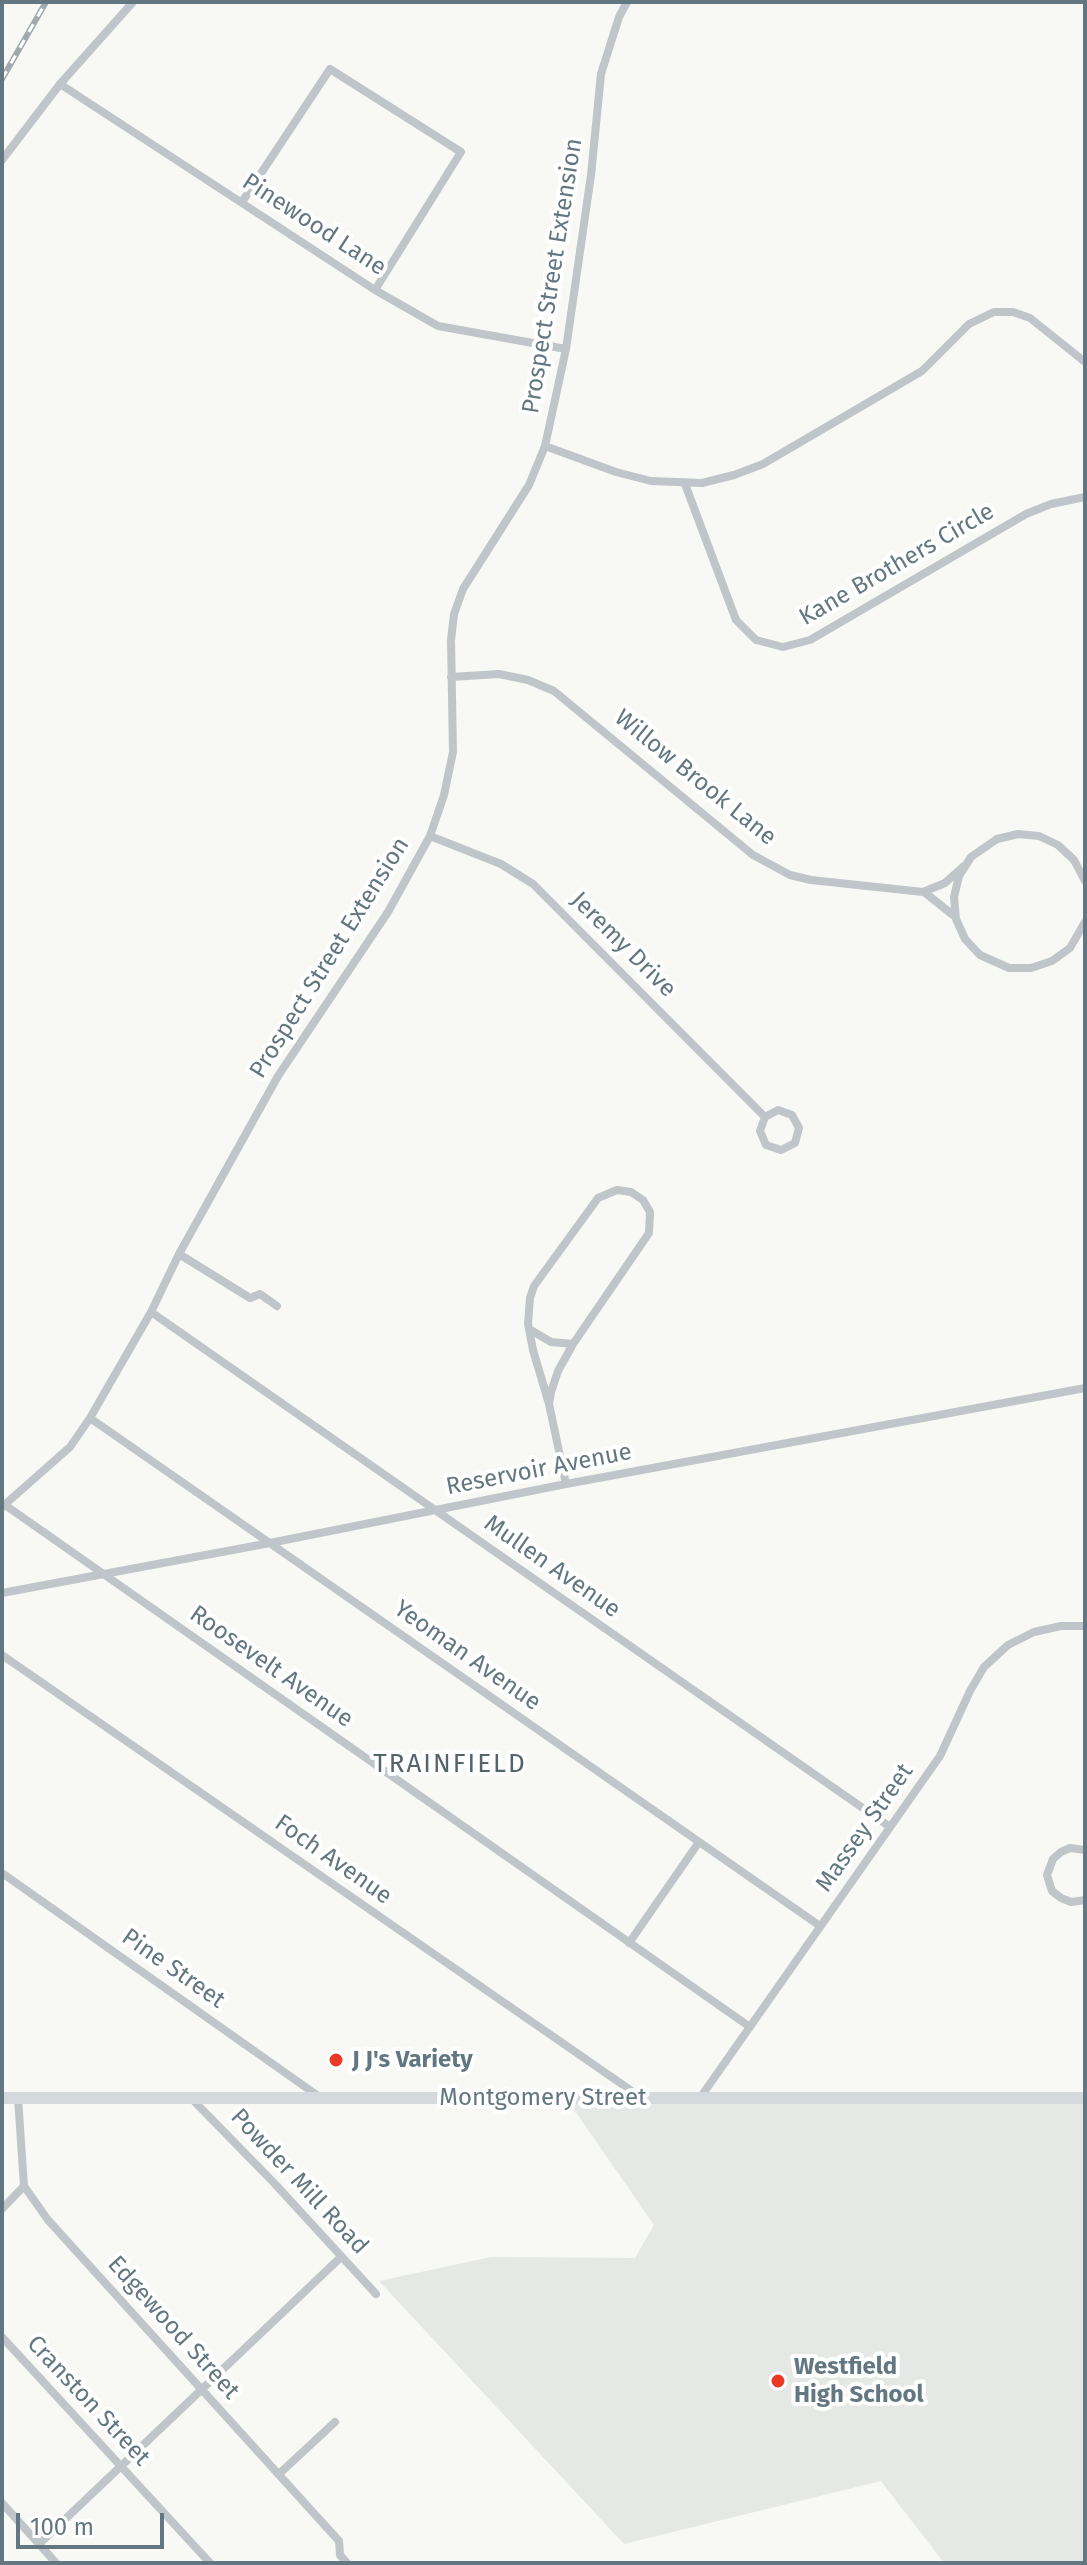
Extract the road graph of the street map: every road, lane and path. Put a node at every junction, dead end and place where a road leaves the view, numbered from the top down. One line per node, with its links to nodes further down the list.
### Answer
1 (133, 2): 3 (street)
2 (627, 2): 7 (street, Prospect Street Extension)
3 (60, 84): 4 (street); 5 (street, Pinewood Lane)
4 (2, 160)
5 (242, 202): 6 (street, Pinewood Lane); 6 (street)
6 (375, 290): 7 (street, Pinewood Lane)
7 (566, 349): 9 (street, Prospect Street Extension)
8 (1085, 362): 10 (street)
9 (545, 446): 10 (street); 12 (street, Prospect Street Extension)
10 (685, 484): 11 (street, Kane Brothers Circle)
11 (1085, 497)
12 (451, 677): 13 (street, Prospect Street Extension); 16 (street, Willow Brook Lane)
13 (430, 836): 19 (street, Jeremy Drive); 20 (street, Prospect Street Extension)
14 (964, 866): 15 (street); 16 (street); 17 (street)
15 (1085, 881)
16 (923, 892): 17 (street)
17 (956, 919): 18 (street)
18 (1085, 922)
19 (765, 1117): 19 (street, Jeremy Drive)
20 (179, 1254): 21 (street); 22 (street, Prospect Street Extension)
21 (277, 1306)
22 (151, 1312): 27 (street, Prospect Street Extension); 30 (street, Mullen Avenue)
23 (529, 1328): 24 (street); 24 (street); 26 (street)
24 (573, 1344): 26 (street)
25 (1085, 1388): 28 (street, Reservoir Avenue)
26 (549, 1404): 28 (street)
27 (90, 1418): 29 (street, Prospect Street Extension); 31 (street, Yeoman Avenue)
28 (566, 1484): 30 (street, Reservoir Avenue)
29 (4, 1506): 32 (street, Roosevelt Avenue)
30 (436, 1511): 31 (street, Reservoir Avenue); 36 (street, Mullen Avenue)
31 (270, 1543): 32 (street, Reservoir Avenue); 37 (street, Yeoman Avenue)
32 (101, 1572): 33 (street, Reservoir Avenue); 42 (street, Roosevelt Avenue)
33 (2, 1593)
34 (1085, 1626): 36 (street, Massey Street)
35 (2, 1655): 47 (street, Foch Avenue)
36 (890, 1827): 41 (street, Massey Street)
37 (699, 1842): 41 (street, Yeoman Avenue); 42 (street)
38 (1085, 1850): 40 (street)
39 (2, 1873): 46 (street, Pine Street)
40 (1085, 1900)
41 (820, 1926): 43 (street, Massey Street)
42 (629, 1943): 43 (street, Roosevelt Avenue)
43 (750, 2027): 48 (street, Massey Street)
44 (2, 2098): 45 (main road, Montgomery Street)
45 (18, 2098): 50 (main road, Montgomery Street); 51 (street)
46 (321, 2098): 47 (main road, Montgomery Street); 50 (main road, Montgomery Street)
47 (642, 2098): 48 (main road, Montgomery Street)
48 (700, 2098): 49 (main road, Montgomery Street)
49 (1085, 2098)
50 (192, 2099): 53 (street, Powder Mill Road)
51 (24, 2186): 52 (street); 56 (street, Edgewood Street)
52 (2, 2209)
53 (341, 2257): 54 (street, Powder Mill Road); 56 (street)
54 (376, 2294)
55 (2, 2337): 58 (street, Cranston Street)
56 (202, 2389): 58 (street); 59 (street, Edgewood Street)
57 (335, 2422): 59 (street)
58 (121, 2466): 61 (street); 63 (street, Cranston Street)
59 (279, 2474): 64 (street, Edgewood Street)
60 (2, 2503): 61 (street)
61 (39, 2544): 62 (street)
62 (56, 2563)
63 (210, 2563)
64 (347, 2563)

